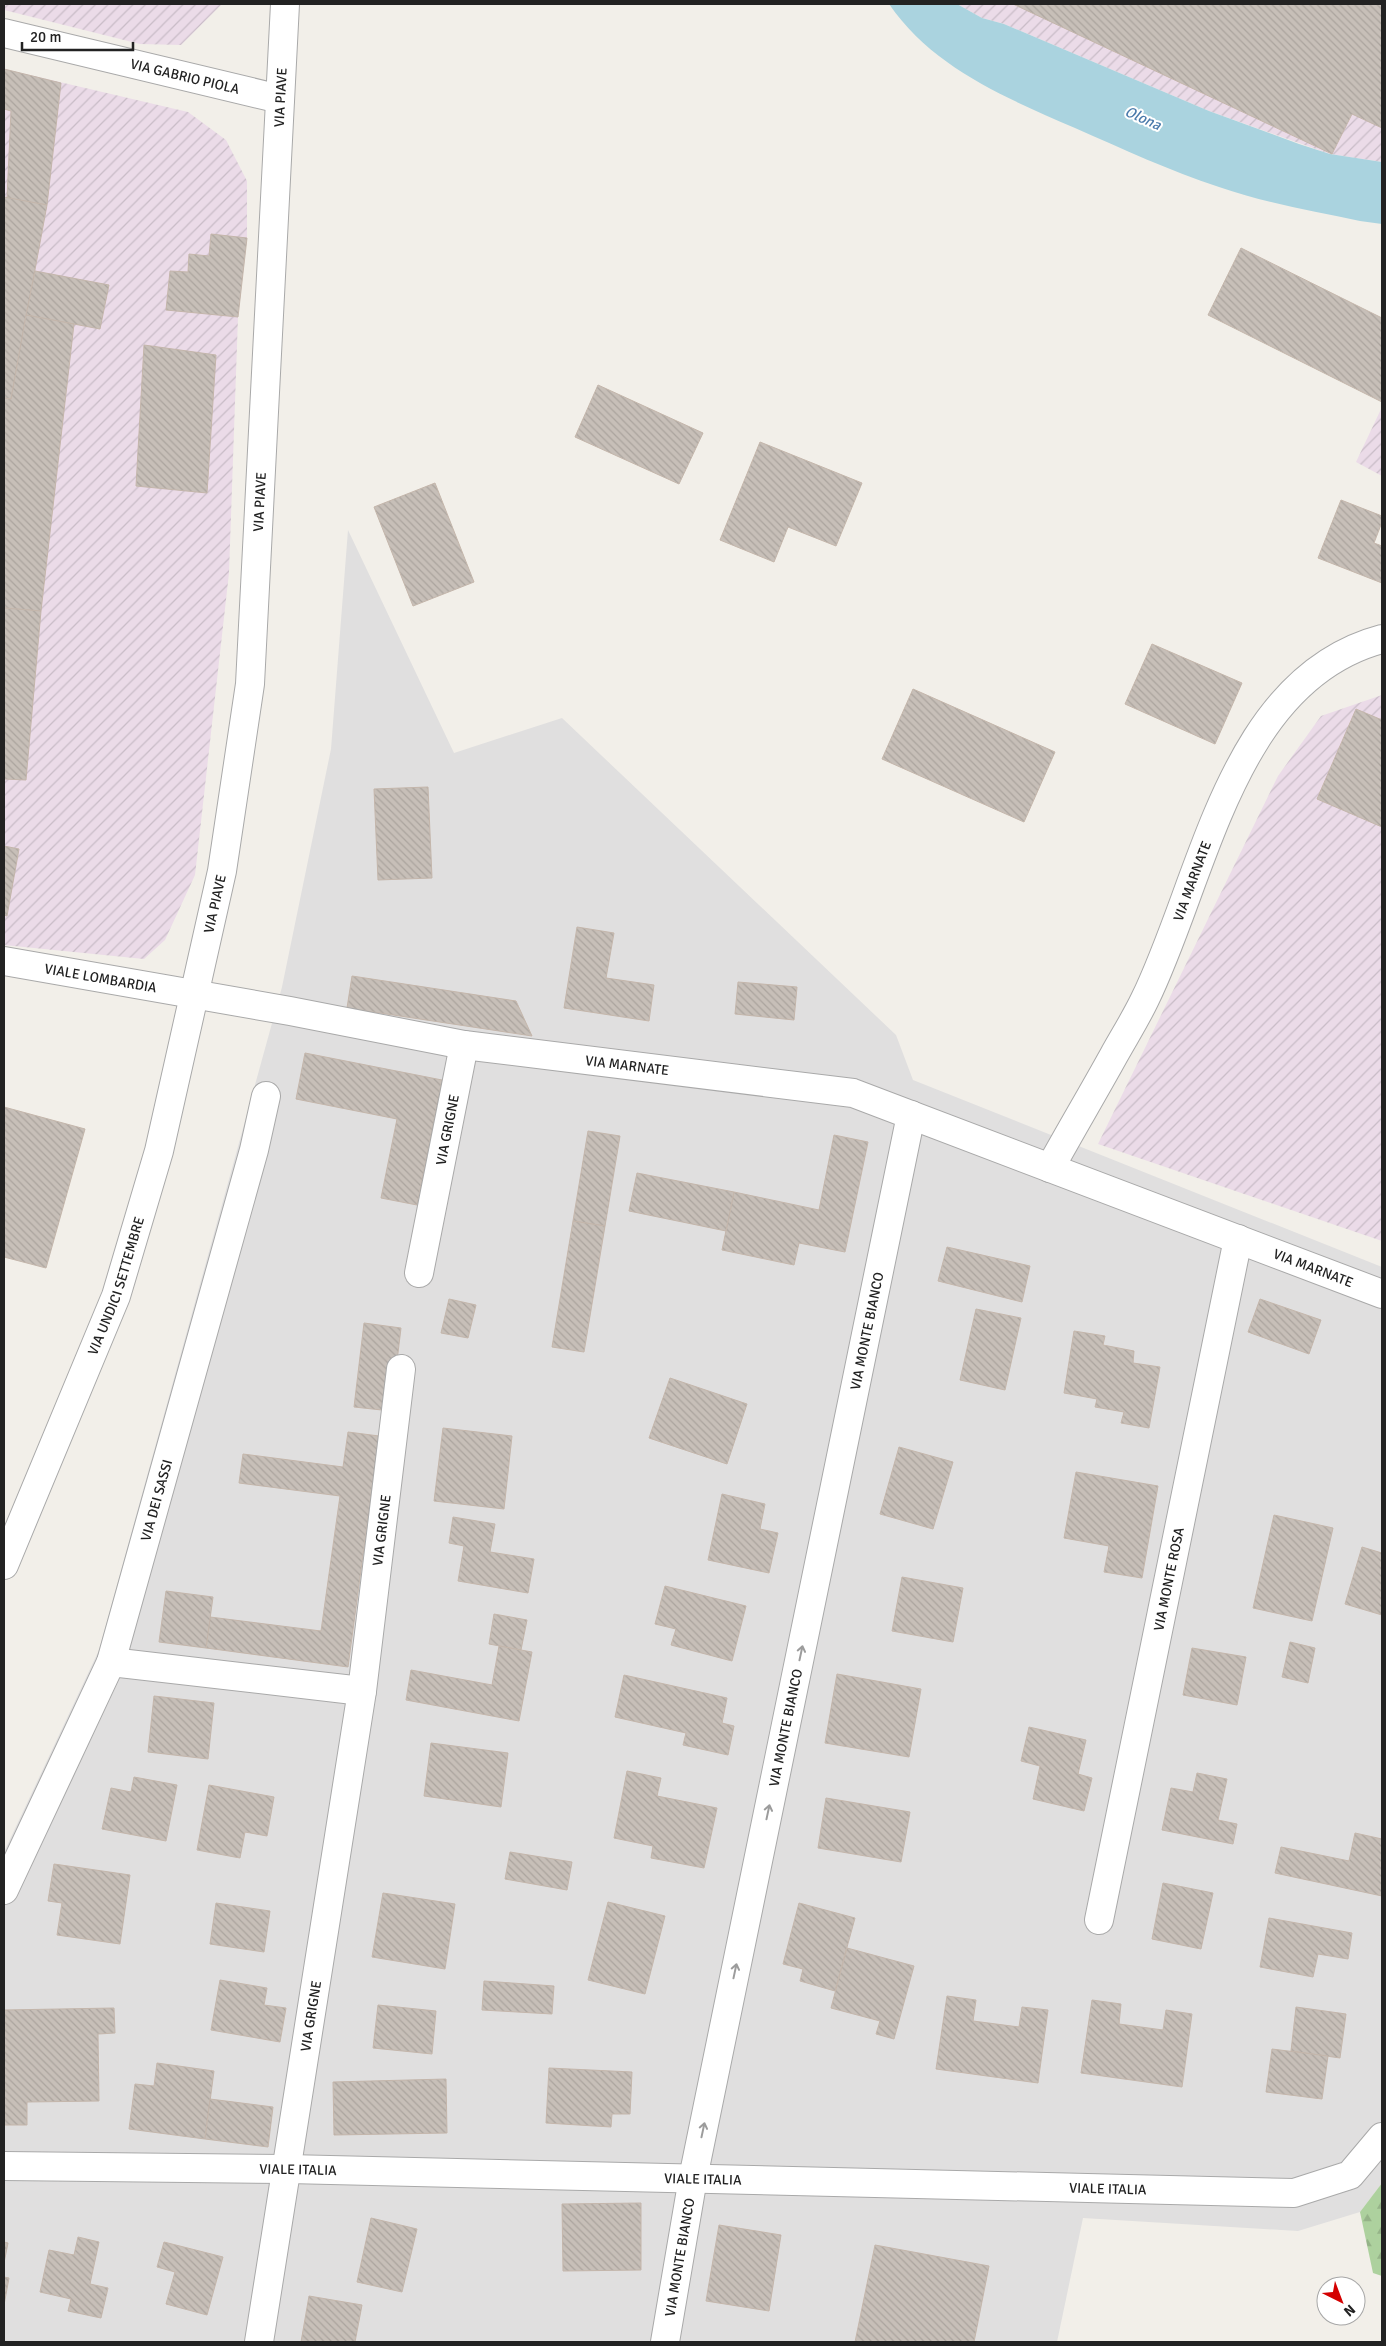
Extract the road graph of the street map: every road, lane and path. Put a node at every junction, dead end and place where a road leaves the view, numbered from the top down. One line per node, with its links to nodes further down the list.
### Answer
1 (285, 4): 3 (street, VIA PIAVE)
2 (4, 33): 3 (street, VIA GABRIO PIOLA)
3 (280, 98): 6 (street, VIA PIAVE)
4 (1382, 640): 10 (street, VIA MARNATE)
5 (4, 961): 6 (street, VIALE LOMBARDIA)
6 (196, 995): 7 (street, VIA MARNATE); 15 (street, VIA UNDICI SETTEMBRE)
7 (464, 1045): 9 (street, VIA MARNATE); 12 (street, VIA GRIGNE)
8 (266, 1096): 16 (street, VIA DEI SASSI)
9 (911, 1115): 10 (street, VIA MARNATE); 23 (street, VIA MONTE BIANCO, one-way to 9)
10 (1050, 1168): 11 (street, VIA MARNATE)
11 (1238, 1239): 13 (street, VIA MARNATE); 19 (street, VIA MONTE ROSA)
12 (419, 1274)
13 (1382, 1294)
14 (401, 1369): 17 (street, VIA GRIGNE)
15 (4, 1565)
16 (112, 1662): 17 (street); 18 (street, VIA DEI SASSI)
17 (362, 1691): 22 (street, VIA GRIGNE)
18 (4, 1890)
19 (1099, 1920)
20 (1382, 2137): 23 (street, VIALE ITALIA)
21 (4, 2166): 22 (street, VIALE ITALIA)
22 (288, 2169): 23 (street, VIALE ITALIA); 24 (street, VIA GRIGNE)
23 (693, 2178): 25 (street, VIA MONTE BIANCO)
24 (259, 2342)
25 (665, 2342)

